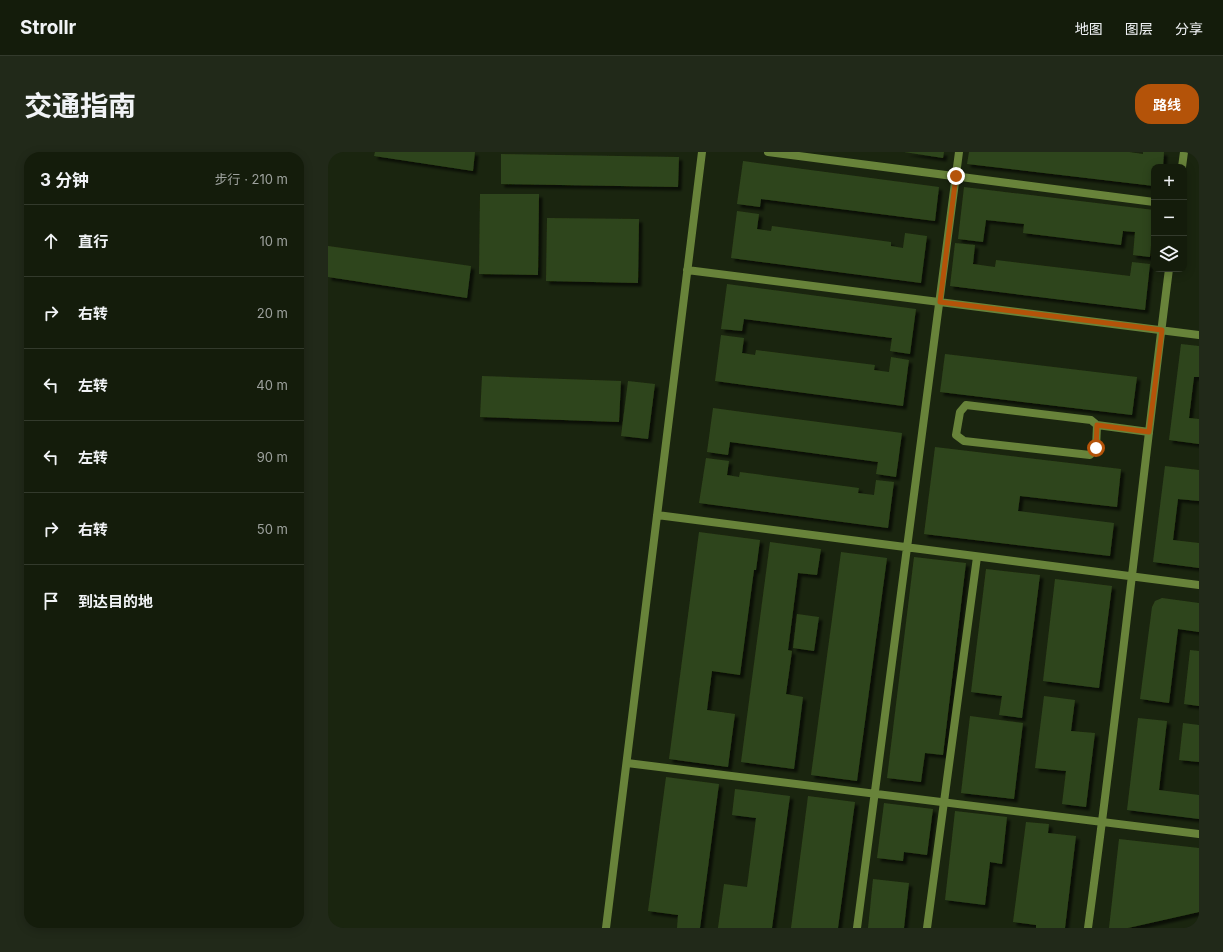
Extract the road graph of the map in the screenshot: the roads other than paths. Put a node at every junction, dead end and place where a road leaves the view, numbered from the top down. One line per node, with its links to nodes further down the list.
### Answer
1 (702, 152): 8 (street)
2 (768, 152): 6 (street)
3 (959, 152): 6 (street)
4 (1184, 152): 5 (street)
5 (1182, 164)
6 (956, 176): 7 (street); 10 (street)
7 (1151, 202)
8 (687, 270): 10 (street); 15 (street)
9 (1169, 272): 11 (street)
10 (940, 302): 11 (street); 16 (street)
11 (1162, 330): 12 (street); 14 (street)
12 (1199, 335)
13 (1097, 425): 13 (street); 14 (street)
14 (1149, 432): 18 (street)
15 (657, 514): 16 (street); 20 (street)
16 (907, 547): 17 (street); 21 (street)
17 (977, 556): 18 (street); 22 (street)
18 (1131, 577): 19 (street); 23 (street)
19 (1199, 585)
20 (627, 763): 21 (street); 25 (street)
21 (875, 794): 22 (street); 26 (street)
22 (943, 802): 23 (street); 27 (street)
23 (1102, 822): 24 (street); 28 (street)
24 (1199, 834)
25 (606, 928)
26 (857, 928)
27 (927, 928)
28 (1088, 928)

